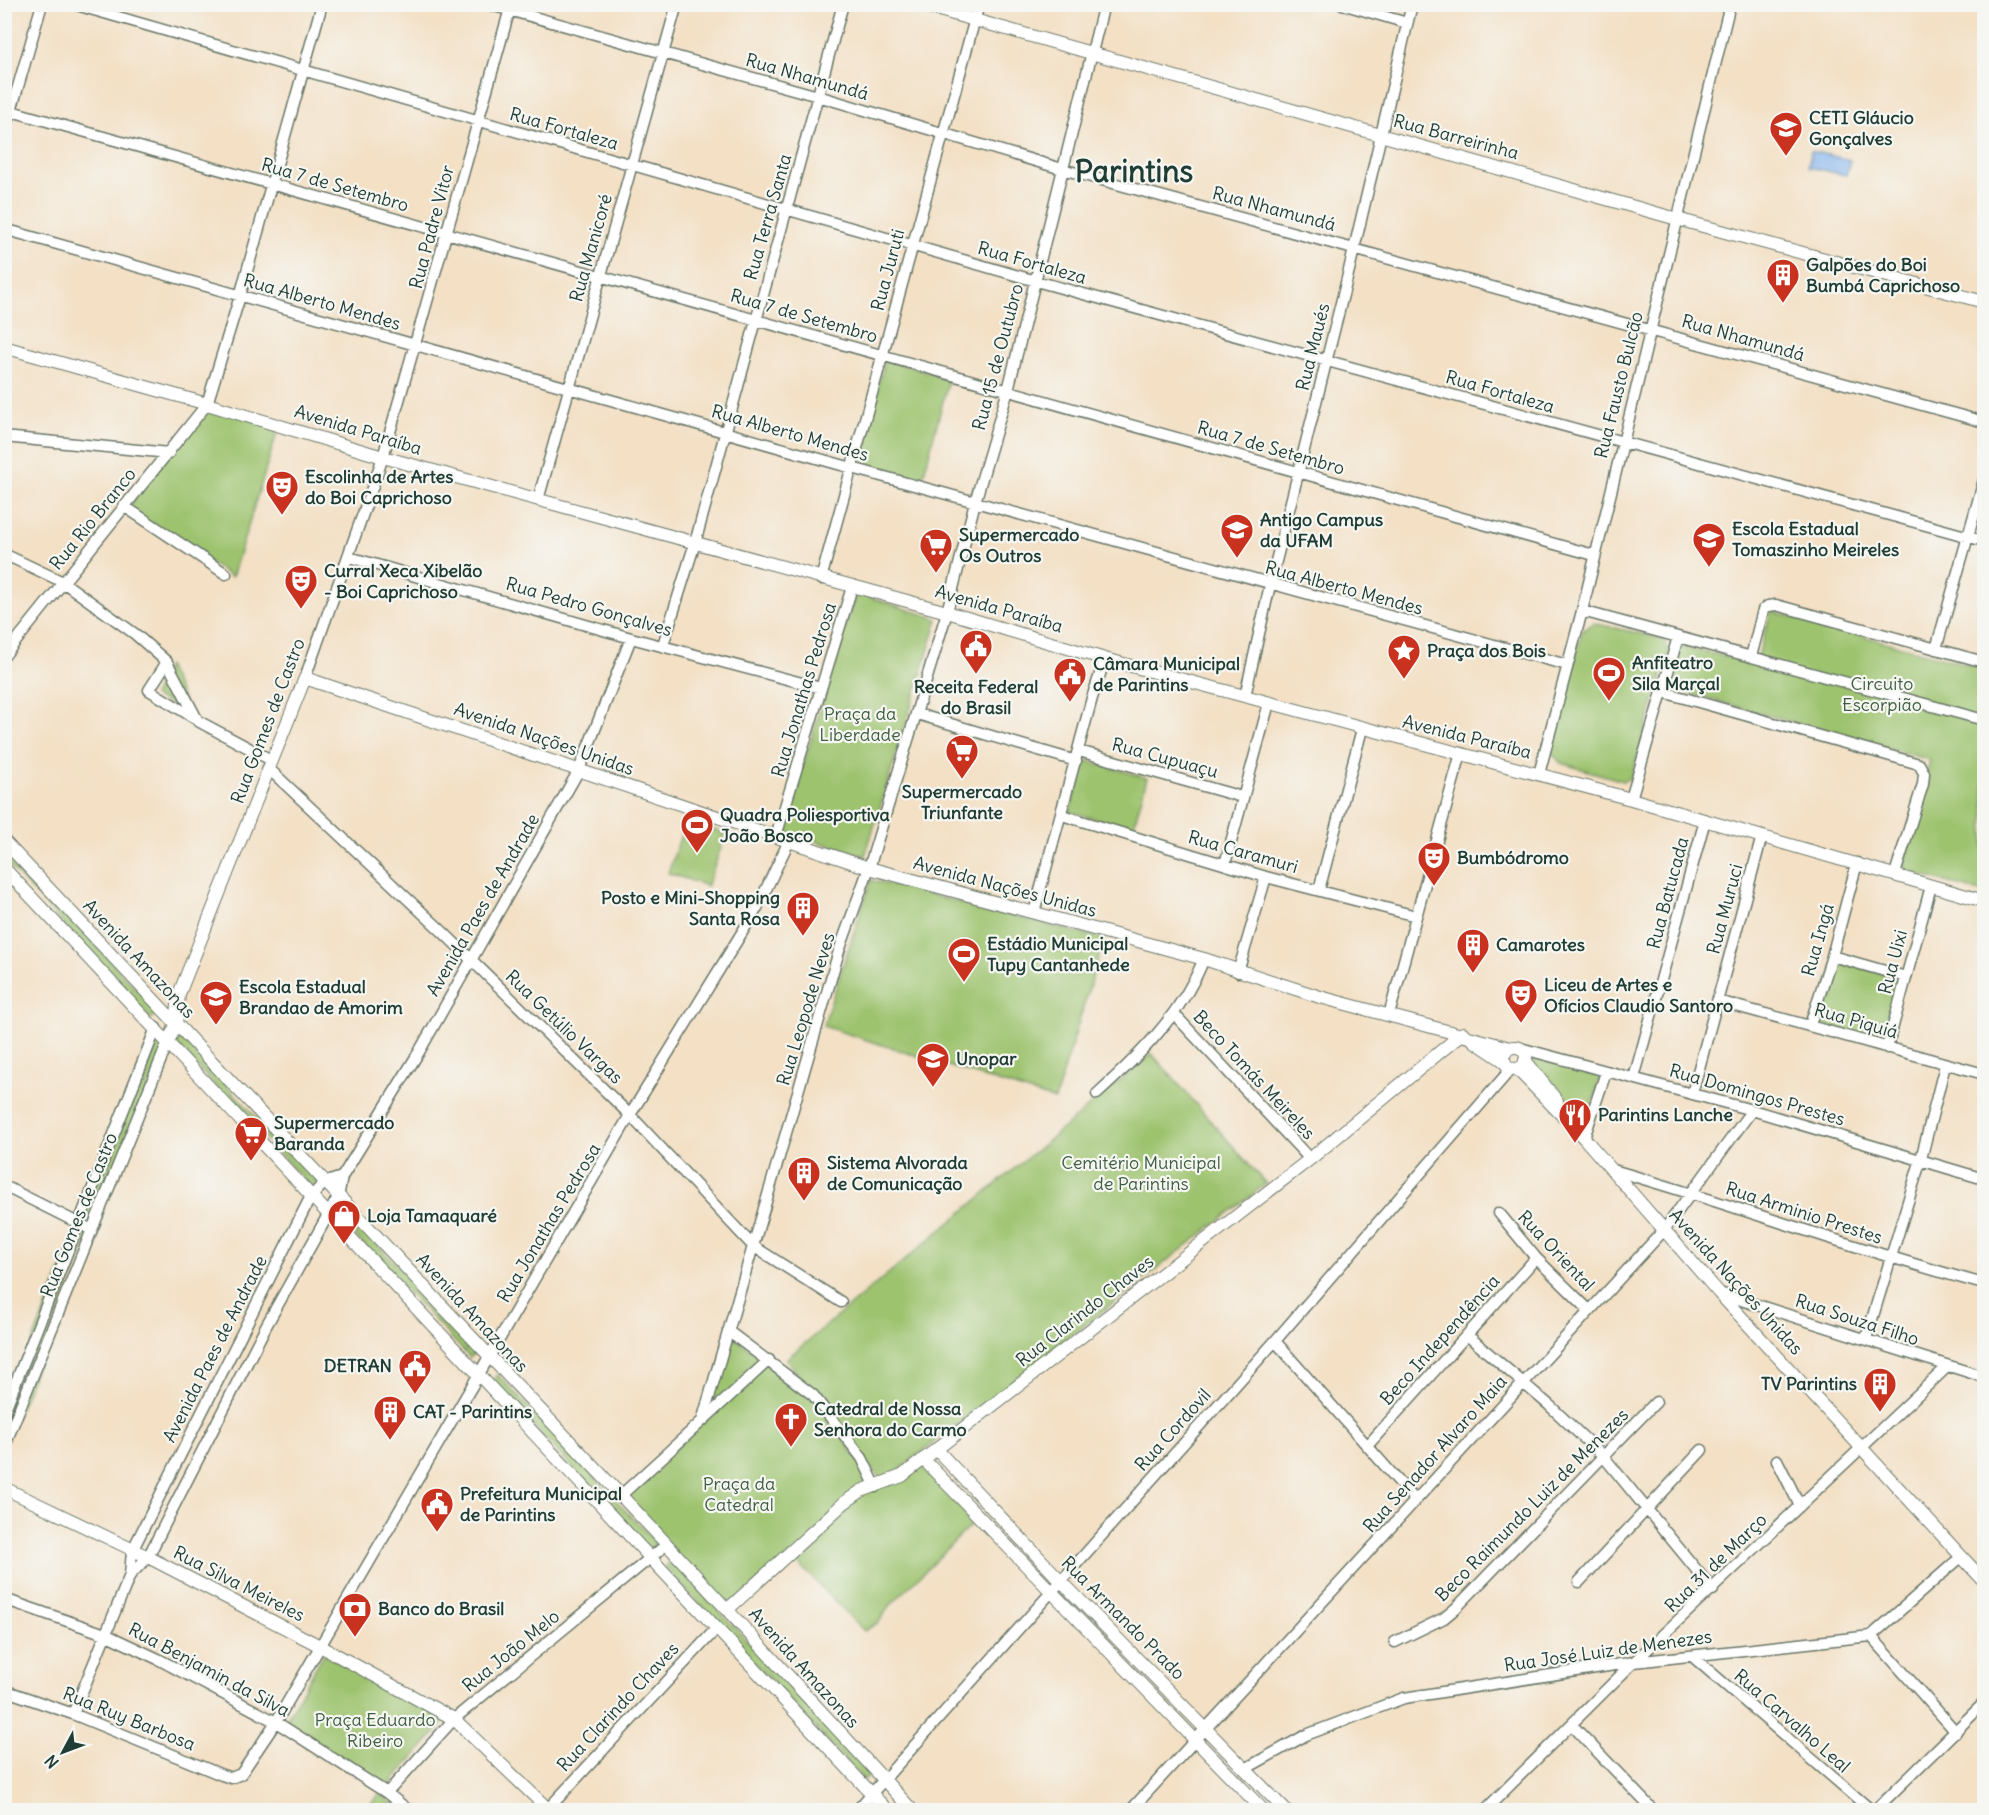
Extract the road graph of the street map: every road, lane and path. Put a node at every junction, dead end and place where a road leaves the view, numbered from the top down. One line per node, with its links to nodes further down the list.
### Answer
1 (42, 4): 20 (street)
2 (73, 4): 18 (street, Rua Fortaleza)
3 (322, 4): 18 (street)
4 (488, 4): 13 (street, Rua Nhamundá)
5 (677, 4): 16 (street, Rua Manicoré)
6 (843, 4): 19 (street, Rua Terra Santa)
7 (918, 4): 14 (street, Rua Barreirinha)
8 (979, 4): 14 (street, Rua Juruti)
9 (1104, 4): 17 (street, Rua 15 de Outubro)
10 (1342, 4): 15 (street)
11 (1412, 4): 15 (street, Rua Maués)
12 (1730, 4): 29 (street, Rua Fausto Bulcão)
13 (510, 8): 16 (street, Rua Nhamundá); 21 (street, Rua Padre Vitor)
14 (974, 20): 17 (street, Rua Barreirinha); 22 (street, Rua Juruti)
15 (1407, 23): 24 (street, Rua Maués)
16 (663, 54): 19 (street, Rua Nhamundá); 25 (street, Rua Manicoré)
17 (1093, 56): 24 (street, Rua Barreirinha); 26 (street, Rua 15 de Outubro)
18 (303, 72): 21 (street, Rua Fortaleza); 27 (street)
19 (818, 96): 22 (street, Rua Nhamundá); 28 (street, Rua Terra Santa)
20 (8, 110): 23 (street); 27 (street, Rua 7 de Setembro)
21 (477, 122): 25 (street, Rua Fortaleza); 31 (street, Rua Padre Vitor)
22 (941, 134): 26 (street, Rua Nhamundá); 32 (street, Rua Juruti)
23 (4, 135)
24 (1381, 135): 29 (street, Rua Barreirinha); 33 (street, Rua Maués)
25 (631, 165): 28 (street, Rua Fortaleza); 34 (street, Rua Manicoré)
26 (1062, 169): 33 (street, Rua Nhamundá); 35 (street, Rua 15 de Outubro)
27 (272, 185): 31 (street, Rua 7 de Setembro); 36 (street)
28 (787, 211): 32 (street, Rua Fortaleza); 38 (street, Rua Terra Santa)
29 (1677, 219): 37 (street, Rua Barreirinha); 39 (street, Rua Fausto Bulcão)
30 (4, 229): 36 (street, Rua Alberto Mendes)
31 (447, 234): 34 (street, Rua 7 de Setembro); 40 (street, Rua Padre Vitor)
32 (912, 246): 35 (street, Rua Fortaleza); 42 (street, Rua Juruti)
33 (1353, 248): 39 (street, Rua Nhamundá); 43 (street, Rua Maués)
34 (600, 275): 38 (street, Rua 7 de Setembro); 44 (street, Rua Manicoré)
35 (1036, 281): 43 (street, Rua Fortaleza); 45 (street, Rua 15 de Outubro)
36 (240, 296): 40 (street, Rua Alberto Mendes); 46 (street)
37 (1984, 302)
38 (756, 320): 42 (street, Rua 7 de Setembro); 48 (street, Rua Terra Santa)
39 (1651, 329): 47 (street, Rua Nhamundá); 50 (street, Rua Fausto Bulcão)
40 (416, 346): 44 (street, Rua Alberto Mendes); 52 (street, Rua Padre Vitor)
41 (4, 347): 46 (street, Avenida Paraíba)
42 (882, 356): 45 (street, Rua 7 de Setembro); 53 (street, Rua Juruti)
43 (1325, 361): 50 (street, Rua Fortaleza); 54 (street, Rua Maués)
44 (570, 389): 48 (street, Rua Alberto Mendes); 56 (street, Rua Manicoré)
45 (1008, 390): 54 (street, Rua 7 de Setembro); 57 (street, Rua 15 de Outubro)
46 (207, 404): 51 (street, Rua Rio Branco); 52 (street, Avenida Paraíba)
47 (1984, 422)
48 (724, 431): 53 (street, Rua Alberto Mendes); 61 (street, Rua Terra Santa)
49 (4, 437): 51 (street)
50 (1622, 444): 59 (street, Rua Fortaleza); 63 (street, Rua Fausto Bulcão)
51 (169, 453): 58 (street, Rua Rio Branco)
52 (383, 458): 56 (street, Avenida Paraíba); 64 (street, Rua Gomes de Castro)
53 (852, 468): 57 (street, Rua Alberto Mendes); 66 (street, Rua Juruti)
54 (1299, 473): 63 (street, Rua 7 de Setembro); 68 (street, Rua Maués)
55 (1984, 480): 59 (street)
56 (538, 500): 61 (street, Avenida Paraíba)
57 (975, 502): 68 (street, Rua Alberto Mendes); 71 (street, Rua 15 de Outubro)
58 (124, 506): 65 (street); 67 (street, Rua Rio Branco)
59 (1968, 536): 60 (street, Rua Fortaleza); 75 (street)
60 (1984, 541)
61 (695, 543): 66 (street, Avenida Paraíba); 74 (street, Rua Terra Santa)
62 (4, 554): 67 (street)
63 (1594, 555): 70 (street, Rua Fausto Bulcão)
64 (349, 557): 73 (street, Rua Pedro Gonçalves); 82 (street, Rua Gomes de Castro)
65 (226, 574)
66 (821, 579): 69 (street, Avenida Paraíba)
67 (63, 582): 76 (street, Rua Rio Branco); 79 (street)
68 (1270, 585): 81 (street, Rua Alberto Mendes); 85 (street, Rua Maués)
69 (852, 587): 71 (street, Avenida Paraíba); 83 (street, Rua Jonathas Pedrosa)
70 (1582, 611): 72 (street); 81 (street, Rua Fausto Bulcão)
71 (947, 612): 78 (street, Avenida Paraíba); 87 (street, Rua Leopode Neves)
72 (1678, 637): 77 (street); 84 (street)
73 (632, 638): 74 (street, Rua Pedro Gonçalves); 94 (street, Avenida Paes de Andrade)
74 (663, 645): 83 (street, Rua Pedro Gonçalves)
75 (1936, 649): 77 (street); 80 (street)
76 (4, 656)
77 (1750, 657): 89 (street)
78 (1105, 659): 85 (street, Avenida Paraíba); 92 (street)
79 (167, 662): 88 (street); 88 (street, Rua Getúlio Vargas)
80 (1984, 662)
81 (1567, 665): 95 (street, Rua Fausto Bulcão)
82 (305, 678): 93 (street, Rua Gomes de Castro); 94 (street, Avenida Nações Unidas)
83 (821, 688): 100 (street, Rua Jonathas Pedrosa)
84 (1663, 692): 97 (street); 108 (street)
85 (1245, 696): 86 (street, Avenida Paraíba)
86 (1269, 703): 90 (street, Avenida Paraíba); 96 (street)
87 (917, 714): 92 (street); 107 (street, Rua Leopode Neves)
88 (198, 720): 93 (street, Rua Getúlio Vargas)
89 (1984, 720)
90 (1362, 729): 91 (street, Avenida Paraíba); 111 (street)
91 (1461, 753): 95 (street, Avenida Paraíba); 114 (street)
92 (1078, 756): 96 (street, Rua Cupuaçu); 98 (street)
93 (270, 764): 117 (street, Rua Getúlio Vargas); 120 (street, Rua Gomes de Castro)
94 (579, 770): 100 (street, Avenida Nações Unidas); 117 (street, Avenida Paes de Andrade)
95 (1539, 774): 97 (street, Avenida Paraíba)
96 (1242, 797): 105 (street)
97 (1631, 799): 99 (street, Avenida Paraíba)
98 (1062, 815): 105 (street, Rua Caramuri); 113 (street)
99 (1705, 820): 101 (street, Avenida Paraíba); 135 (street, Rua Batucada)
100 (776, 836): 103 (street, Avenida Nações Unidas)
101 (1762, 836): 104 (street, Avenida Paraíba); 121 (street, Rua Muruci)
102 (4, 841): 122 (street, Avenida Amazonas)
103 (789, 841): 107 (street, Avenida Nações Unidas); 139 (street, Rua Jonathas Pedrosa)
104 (1857, 863): 108 (street, Avenida Paraíba); 115 (street, Rua Ingá)
105 (1225, 864): 109 (street, Rua Caramuri)
106 (4, 868): 127 (street, Avenida Amazonas)
107 (869, 868): 113 (street, Avenida Nações Unidas); 156 (street, Rua Leopode Neves)
108 (1895, 874): 110 (street, Avenida Paraíba)
109 (1266, 877): 111 (street, Rua Caramuri); 118 (street)
110 (1931, 886): 112 (street, Avenida Paraíba); 119 (street, Rua Uixi)
111 (1319, 890): 114 (street, Rua Caramuri)
112 (1984, 901)
113 (1034, 913): 116 (street, Avenida Nações Unidas)
114 (1416, 916): 124 (street)
115 (1832, 956): 119 (street); 126 (street, Rua Ingá)
116 (1204, 959): 118 (street, Avenida Nações Unidas); 123 (street, Beco Tomás Meireles)
117 (471, 960): 139 (street, Rua Getúlio Vargas); 144 (street, Avenida Paes de Andrade)
118 (1238, 972): 124 (street, Avenida Nações Unidas)
119 (1906, 977): 130 (street, Rua Uixi)
120 (179, 994): 122 (street, Rua Gomes de Castro); 125 (street, Rua Gomes de Castro)
121 (1718, 1001): 126 (street, Rua Piquiá); 137 (street, Rua Muruci)
122 (163, 1012): 125 (street, Avenida Amazonas); 127 (street, Rua Gomes de Castro)
123 (1174, 1014): 136 (street, Beco Tomás Meireles); 141 (street, Beco Tomás Meireles)
124 (1389, 1015): 128 (street, Avenida Nações Unidas)
125 (176, 1024): 129 (street, Rua Gomes de Castro); 146 (street, Avenida Amazonas)
126 (1810, 1025): 130 (street, Rua Piquiá)
127 (156, 1028): 129 (street, Avenida Amazonas); 153 (street, Rua Gomes de Castro)
128 (1463, 1033): 131 (street, Avenida Nações Unidas); 141 (street, Rua Clarindo Chaves)
129 (168, 1042): 150 (street, Avenida Amazonas); 154 (street, Rua Gomes de Castro)
130 (1887, 1048): 132 (street, Rua Piquiá)
131 (1515, 1059): 133 (street, Rua Domingos Prestes); 140 (street, Avenida Nações Unidas); 168 (street, Rua Cordovil)
132 (1945, 1065): 134 (street, Rua Piquiá); 142 (street)
133 (1606, 1072): 135 (street, Rua Domingos Prestes); 140 (street)
134 (1984, 1074)
135 (1634, 1078): 137 (street, Rua Domingos Prestes)
136 (1097, 1094)
137 (1692, 1094): 138 (street, Rua Domingos Prestes)
138 (1752, 1110): 142 (street, Rua Domingos Prestes); 148 (street, Rua Senador Alvaro Maia)
139 (630, 1114): 156 (street, Rua Getúlio Vargas); 169 (street, Rua Jonathas Pedrosa)
140 (1584, 1138): 143 (street, Avenida Nações Unidas)
141 (1310, 1159): 183 (street, Rua Clarindo Chaves)
142 (1921, 1160): 145 (street, Rua Domingos Prestes); 158 (street)
143 (1613, 1170): 148 (street, Rua Arminio Prestes); 155 (street, Avenida Nações Unidas)
144 (342, 1177): 146 (street, Avenida Paes de Andrade); 149 (street, Avenida Paes de Andrade)
145 (1984, 1179)
146 (324, 1183): 149 (street, Avenida Amazonas); 150 (street, Avenida Paes de Andrade)
147 (4, 1186): 153 (street)
148 (1692, 1193): 155 (street, Rua Senador Alvaro Maia); 158 (street, Rua Arminio Prestes)
149 (338, 1197): 152 (street, Avenida Paes de Andrade); 169 (street, Avenida Amazonas)
150 (310, 1198): 152 (street, Avenida Amazonas); 163 (street, Avenida Paes de Andrade)
151 (1499, 1213): 157 (street, Rua Oriental)
152 (328, 1215): 164 (street, Avenida Paes de Andrade); 172 (street, Avenida Amazonas)
153 (77, 1224): 154 (street); 178 (street, Rua Gomes de Castro)
154 (92, 1230): 182 (street, Rua Gomes de Castro)
155 (1664, 1230): 160 (street, Avenida Nações Unidas); 162 (street, Rua Senador Alvaro Maia)
156 (753, 1246): 161 (street, Rua Getúlio Vargas); 165 (street, Rua Leopode Neves)
157 (1536, 1258): 162 (street, Rua Oriental); 166 (street, Beco Independência)
158 (1892, 1260): 159 (street, Rua Arminio Prestes); 167 (street)
159 (1984, 1284)
160 (1719, 1293): 167 (street, Rua Souza Filho); 181 (street, Avenida Nações Unidas)
161 (841, 1302)
162 (1589, 1310): 175 (street, Rua Senador Alvaro Maia)
163 (249, 1316): 164 (street); 174 (street, Avenida Paes de Andrade)
164 (266, 1326): 176 (street, Avenida Paes de Andrade)
165 (728, 1331): 170 (street); 179 (street, Rua Leopode Neves)
166 (1467, 1335): 175 (street); 180 (street, Beco Independência)
167 (1866, 1340): 171 (street, Rua Souza Filho)
168 (1275, 1341): 180 (street); 200 (street, Rua Cordovil)
169 (488, 1356): 172 (street, Rua Jonathas Pedrosa); 190 (street, Avenida Amazonas)
170 (769, 1360): 179 (street); 188 (street)
171 (1947, 1367): 173 (street, Rua Souza Filho); 181 (street, Rua 31 de Março)
172 (478, 1373): 198 (street, Avenida Amazonas); 211 (street, Rua Jonathas Pedrosa)
173 (1984, 1377)
174 (218, 1380): 176 (street); 195 (street, Avenida Paes de Andrade)
175 (1522, 1382): 185 (street); 191 (street, Rua Senador Alvaro Maia)
176 (236, 1388): 196 (street, Avenida Paes de Andrade)
177 (1656, 1402): 185 (street, Beco Raimundo Luiz de Menezes)
178 (4, 1412)
179 (703, 1418): 190 (street)
180 (1368, 1444): 191 (street)
181 (1862, 1446): 192 (street, Rua 31 de Março); 197 (street, Avenida Nações Unidas)
182 (4, 1447)
183 (936, 1449): 186 (street, Rua Clarindo Chaves); 200 (street, Rua Armando Prado)
184 (1702, 1450): 193 (street)
185 (1604, 1457): 193 (street); 210 (street, Beco Raimundo Luiz de Menezes)
186 (923, 1459): 188 (street, Rua Clarindo Chaves); 204 (street, Rua Armando Prado)
187 (1777, 1460): 192 (street)
188 (876, 1487): 206 (street, Rua Clarindo Chaves)
189 (4, 1488): 195 (street, Rua Silva Meireles)
190 (619, 1497): 194 (street, Avenida Amazonas)
191 (1415, 1500): 220 (street, Rua Senador Alvaro Maia)
192 (1800, 1506): 203 (street, Rua 31 de Março)
193 (1647, 1509): 202 (street); 203 (street)
194 (666, 1545): 198 (street, Rua João Melo); 206 (street, Avenida Amazonas)
195 (132, 1551): 196 (street, Rua Silva Meireles); 199 (street)
196 (147, 1557): 199 (street, Avenida Paes de Andrade); 211 (street, Rua Silva Meireles)
197 (1961, 1557): 201 (street, Avenida Nações Unidas); 209 (street)
198 (651, 1559): 207 (street, Avenida Amazonas); 217 (street, Rua João Melo)
199 (130, 1575): 208 (street)
200 (1061, 1581): 204 (street, Rua Cordovil); 220 (street, Rua Armando Prado)
201 (1984, 1581)
202 (1579, 1582)
203 (1713, 1590): 213 (street, Rua 31 de Março)
204 (1050, 1593): 222 (street, Rua Armando Prado); 225 (street, Rua Cordovil)
205 (4, 1599): 208 (street, Rua Benjamin da Silva)
206 (727, 1610): 225 (street, Avenida Amazonas)
207 (717, 1628): 227 (street, Avenida Amazonas); 230 (street, Rua Clarindo Chaves)
208 (105, 1634): 216 (street); 218 (street, Rua Benjamin da Silva)
209 (1871, 1636): 212 (street, Rua José Luiz de Menezes); 221 (street)
210 (1395, 1642)
211 (320, 1646): 217 (street, Rua Silva Meireles); 218 (street, Rua Jonathas Pedrosa)
212 (1692, 1656): 213 (street, Rua José Luiz de Menezes); 238 (street, Rua Carvalho Leal)
213 (1634, 1662): 219 (street, Rua 31 de Março); 223 (street, Rua José Luiz de Menezes)
214 (4, 1690): 216 (street, Rua Ruy Barbosa)
215 (1984, 1703): 221 (street)
216 (73, 1714): 224 (street, Rua Ruy Barbosa)
217 (454, 1719): 226 (street, Rua João Melo); 230 (street, Rua Silva Meireles)
218 (276, 1722): 224 (street, Rua Jonathas Pedrosa); 226 (street, Rua Benjamin da Silva)
219 (1572, 1725): 228 (street, Rua 31 de Março); 237 (street)
220 (1207, 1729): 222 (street, Rua Senador Alvaro Maia); 223 (street, Rua Armando Prado)
221 (1956, 1732): 238 (street)
222 (1196, 1740): 234 (street, Rua Senador Alvaro Maia); 235 (street, Rua Armando Prado)
223 (1245, 1769): 236 (street, Rua Armando Prado)
224 (241, 1774)
225 (883, 1780): 227 (street, Rua Cordovil); 233 (street, Avenida Amazonas)
226 (387, 1793): 229 (street, Rua Benjamin da Silva)
227 (872, 1794): 231 (street, Rua Cordovil); 232 (street, Avenida Amazonas)
228 (1493, 1808)
229 (408, 1810)
230 (548, 1810)
231 (857, 1810)
232 (887, 1810)
233 (912, 1810)
234 (1131, 1810)
235 (1263, 1810)
236 (1285, 1810)
237 (1653, 1810)
238 (1873, 1810)

